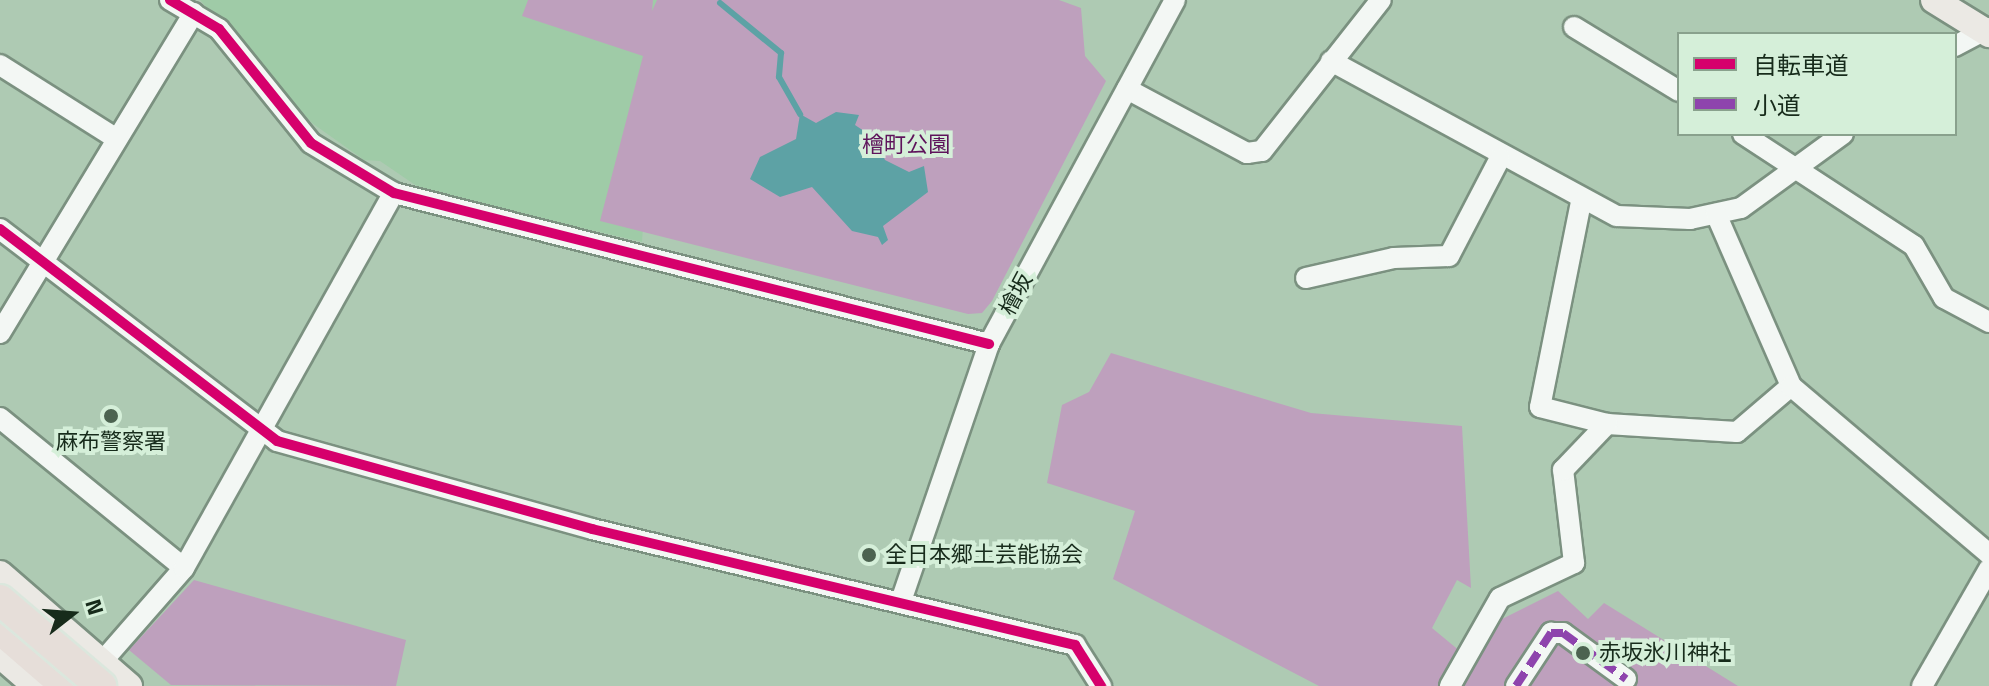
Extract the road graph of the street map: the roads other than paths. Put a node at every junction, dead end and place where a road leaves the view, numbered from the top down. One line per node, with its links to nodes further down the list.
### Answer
1 (170, 0): 5 (street)
2 (1175, 0): 11 (street, 檜坂)
3 (1381, 0): 9 (street)
4 (1934, 0): 7 (main road)
5 (194, 13): 15 (street); 18 (street)
6 (1574, 27): 12 (street)
7 (1987, 31): 8 (street)
8 (1957, 45)
9 (1331, 61): 11 (street); 16 (street)
10 (0, 65): 15 (street)
11 (1127, 89): 26 (street, 檜坂)
12 (1677, 90)
13 (1746, 136): 17 (street)
14 (1840, 136): 17 (street)
15 (117, 139): 22 (street)
16 (1500, 158): 19 (street); 23 (street)
17 (1797, 170): 20 (street); 24 (street)
18 (394, 193): 26 (street); 30 (street)
19 (1581, 202): 20 (street); 29 (street)
20 (1716, 214): 27 (street)
21 (0, 229): 22 (street)
22 (45, 258): 25 (street); 30 (street)
23 (1306, 278)
24 (1989, 322)
25 (0, 333)
26 (989, 344): 36 (street, 檜坂)
27 (1791, 386): 29 (street); 31 (street)
28 (0, 418): 32 (street)
29 (1607, 424): 45 (street)
30 (262, 435): 32 (street); 36 (street)
31 (1989, 554)
32 (184, 568): 41 (street)
33 (1989, 569): 47 (street)
34 (0, 574): 41 (main road)
35 (0, 600): 41 (highway, bridge)
36 (901, 601): 44 (street)
37 (0, 613): 41 (main road)
38 (0, 629): 41 (highway)
39 (0, 655): 42 (main road)
40 (1626, 679): 46 (street)
41 (86, 682): 43 (main road)
42 (36, 686)
43 (129, 686)
44 (1101, 686)
45 (1450, 686)
46 (1516, 686)
47 (1922, 686)

